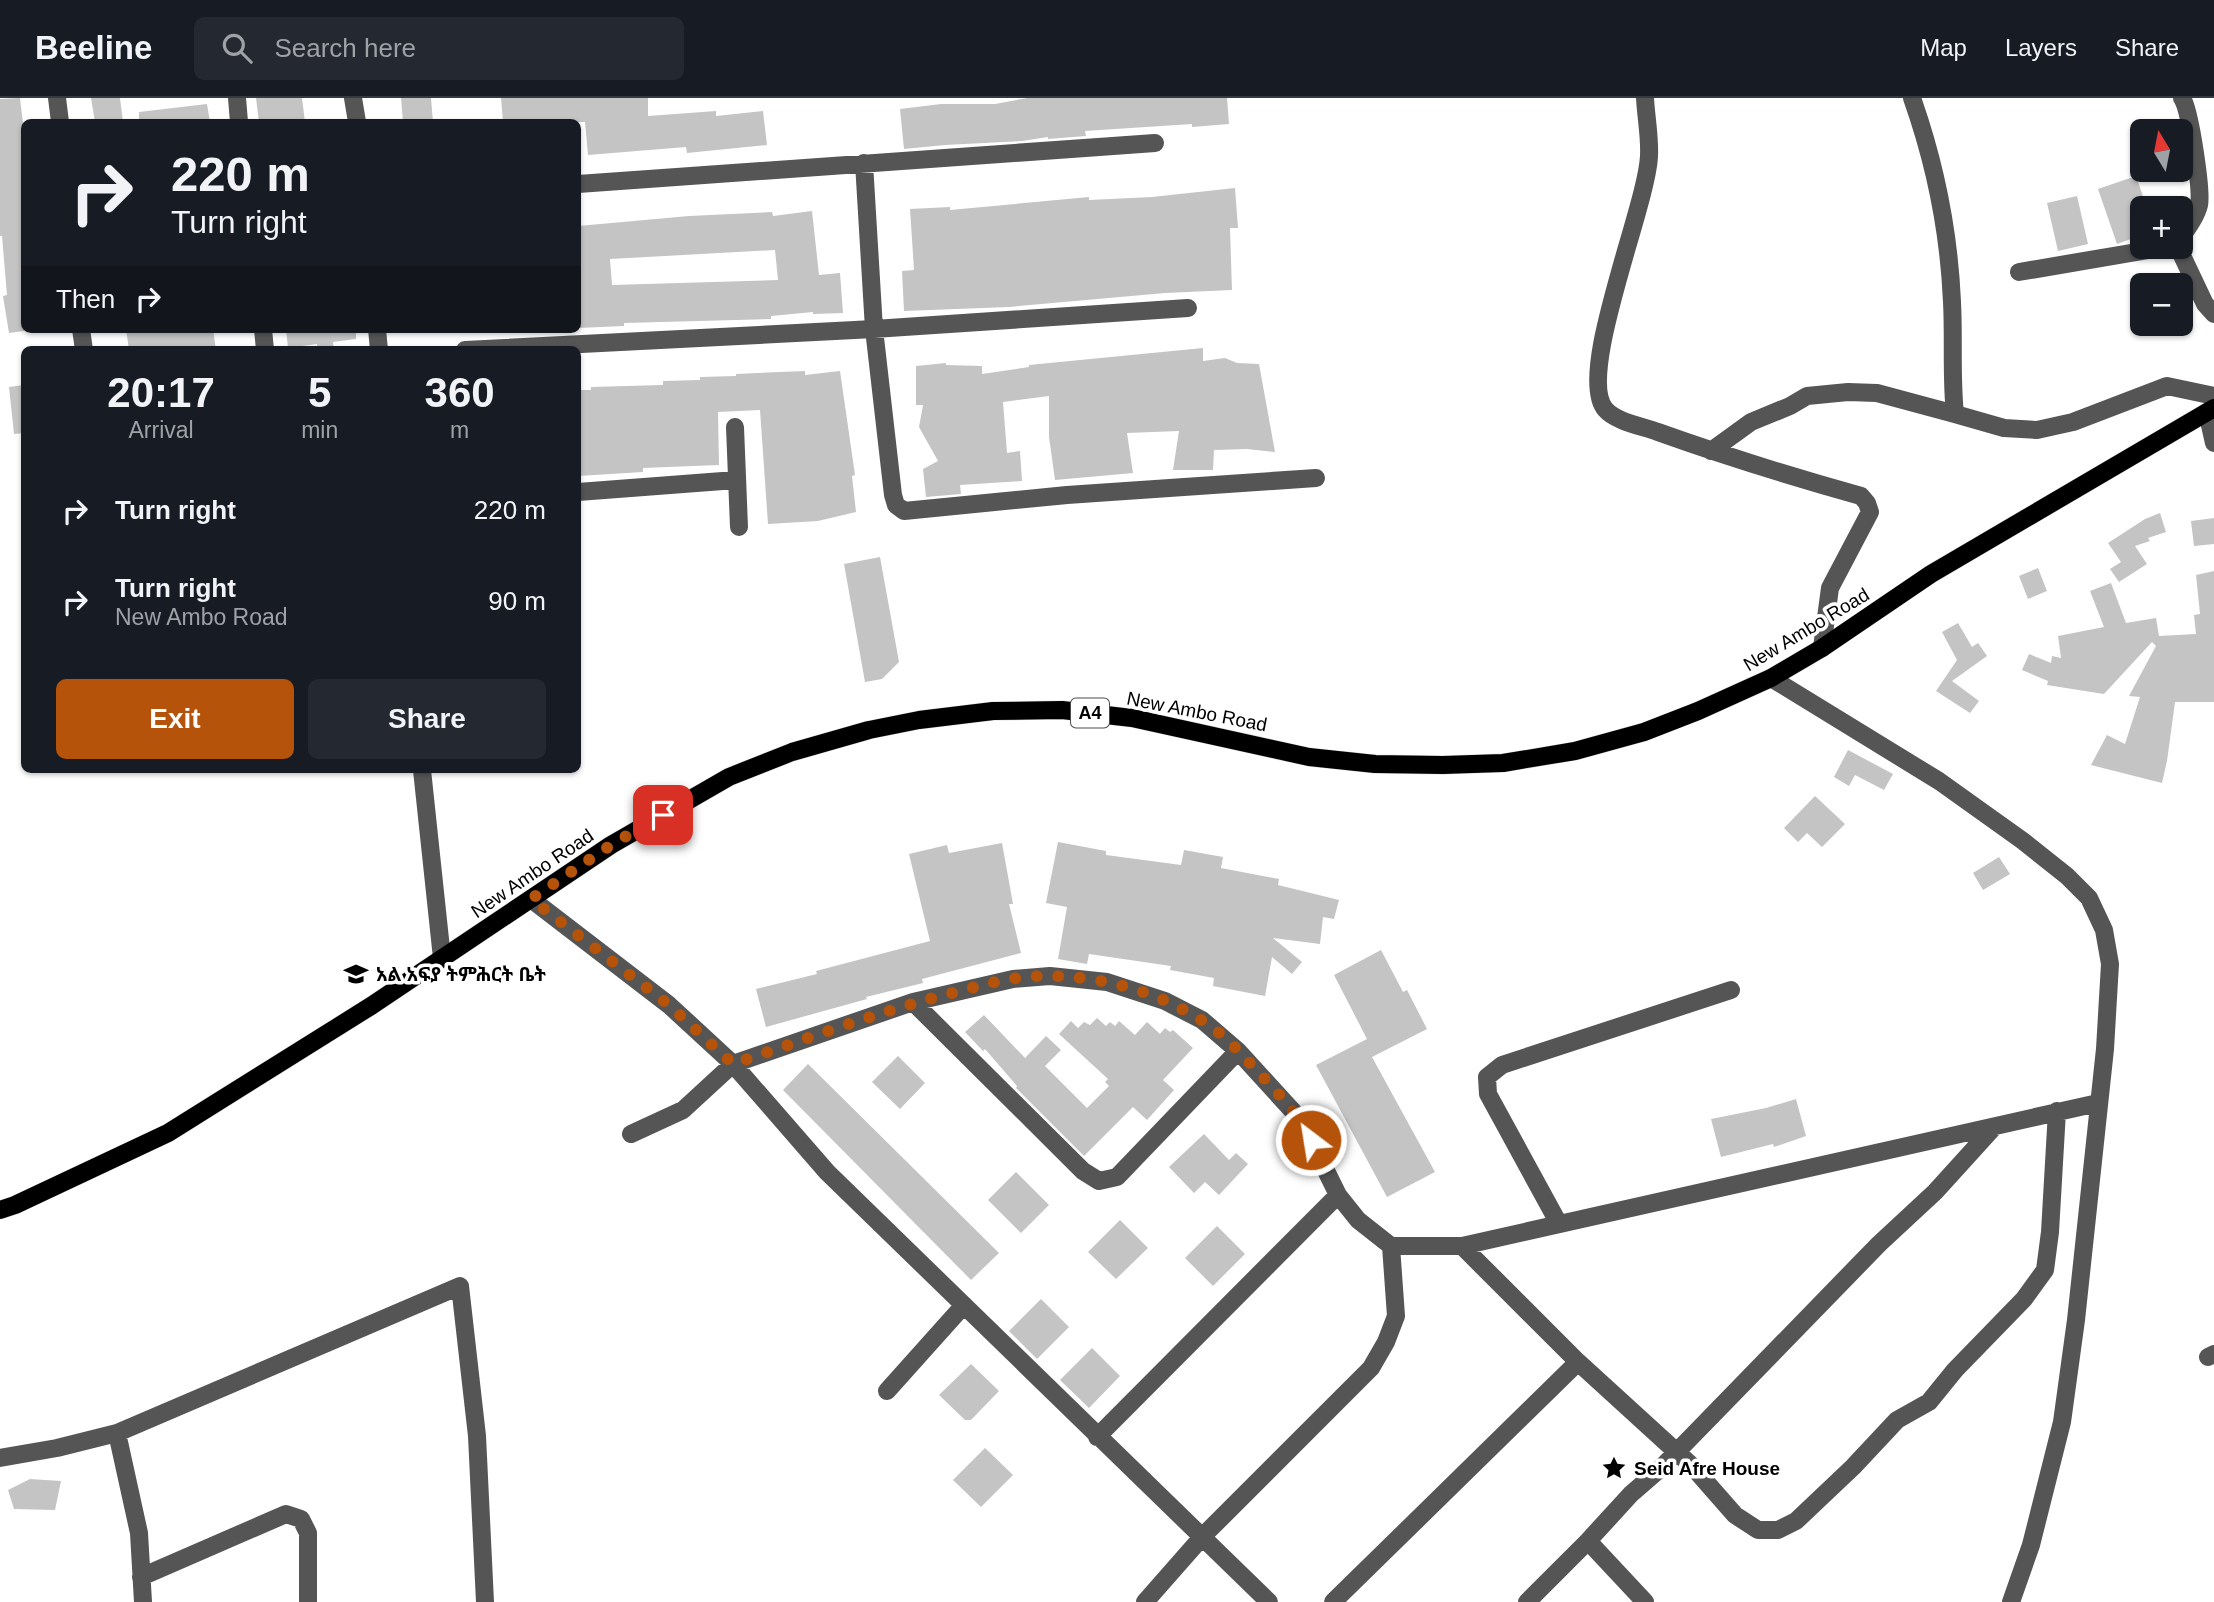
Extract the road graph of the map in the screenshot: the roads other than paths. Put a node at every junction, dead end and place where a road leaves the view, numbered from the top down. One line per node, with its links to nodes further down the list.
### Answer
1 (57, 98): 7 (street)
2 (237, 98): 8 (street)
3 (354, 98): 9 (street)
4 (1645, 98): 25 (street)
5 (1912, 98): 22 (street)
6 (2182, 98): 13 (street)
7 (60, 119)
8 (239, 119)
9 (357, 119)
10 (1155, 143): 11 (street)
11 (864, 163): 12 (street); 19 (street)
12 (581, 184)
13 (2193, 218)
14 (2130, 253): 16 (street)
15 (2184, 259): 18 (street)
16 (2019, 272)
17 (1188, 308): 19 (street)
18 (2214, 314)
19 (874, 329): 20 (street); 26 (street)
20 (543, 346)
21 (2212, 405): 22 (street); 24 (street); 30 (main road, New Ambo Road / A4)
22 (1955, 414): 25 (street)
23 (735, 427): 27 (street)
24 (2214, 443)
25 (1711, 450): 30 (street)
26 (1316, 478)
27 (736, 480): 28 (street); 29 (street)
28 (581, 492)
29 (738, 527)
30 (1822, 648): 31 (main road, New Ambo Road / A4)
31 (1771, 678): 33 (main road, New Ambo Road / A4); 39 (street)
32 (422, 773): 34 (street)
33 (531, 899): 34 (main road, New Ambo Road / A4); 38 (street)
34 (442, 958): 44 (main road, New Ambo Road / A4)
35 (1731, 990): 45 (street)
36 (913, 1002): 37 (street); 37 (street); 38 (street)
37 (1238, 1051): 43 (street)
38 (733, 1064): 42 (street); 48 (street)
39 (2098, 1103): 40 (street); 66 (street)
40 (2057, 1111): 41 (street); 53 (street)
41 (1994, 1127): 45 (street); 53 (street)
42 (631, 1135)
43 (1338, 1195): 46 (street); 52 (street)
44 (0, 1210)
45 (1559, 1224): 47 (street)
46 (1391, 1246): 47 (street); 55 (street)
47 (1462, 1246): 49 (street)
48 (964, 1305): 50 (street); 52 (street)
49 (1578, 1362): 53 (street); 63 (street)
50 (887, 1391)
51 (117, 1433): 54 (street); 57 (street); 60 (street)
52 (1097, 1437): 55 (street)
53 (1675, 1451): 56 (street)
54 (0, 1458)
55 (1203, 1536): 61 (street); 62 (street)
56 (1588, 1541): 64 (street); 65 (street)
57 (141, 1577): 58 (street); 59 (street)
58 (143, 1602)
59 (308, 1602)
60 (485, 1602)
61 (1145, 1602)
62 (1269, 1602)
63 (1333, 1602)
64 (1527, 1602)
65 (1645, 1602)
66 (2011, 1602)

